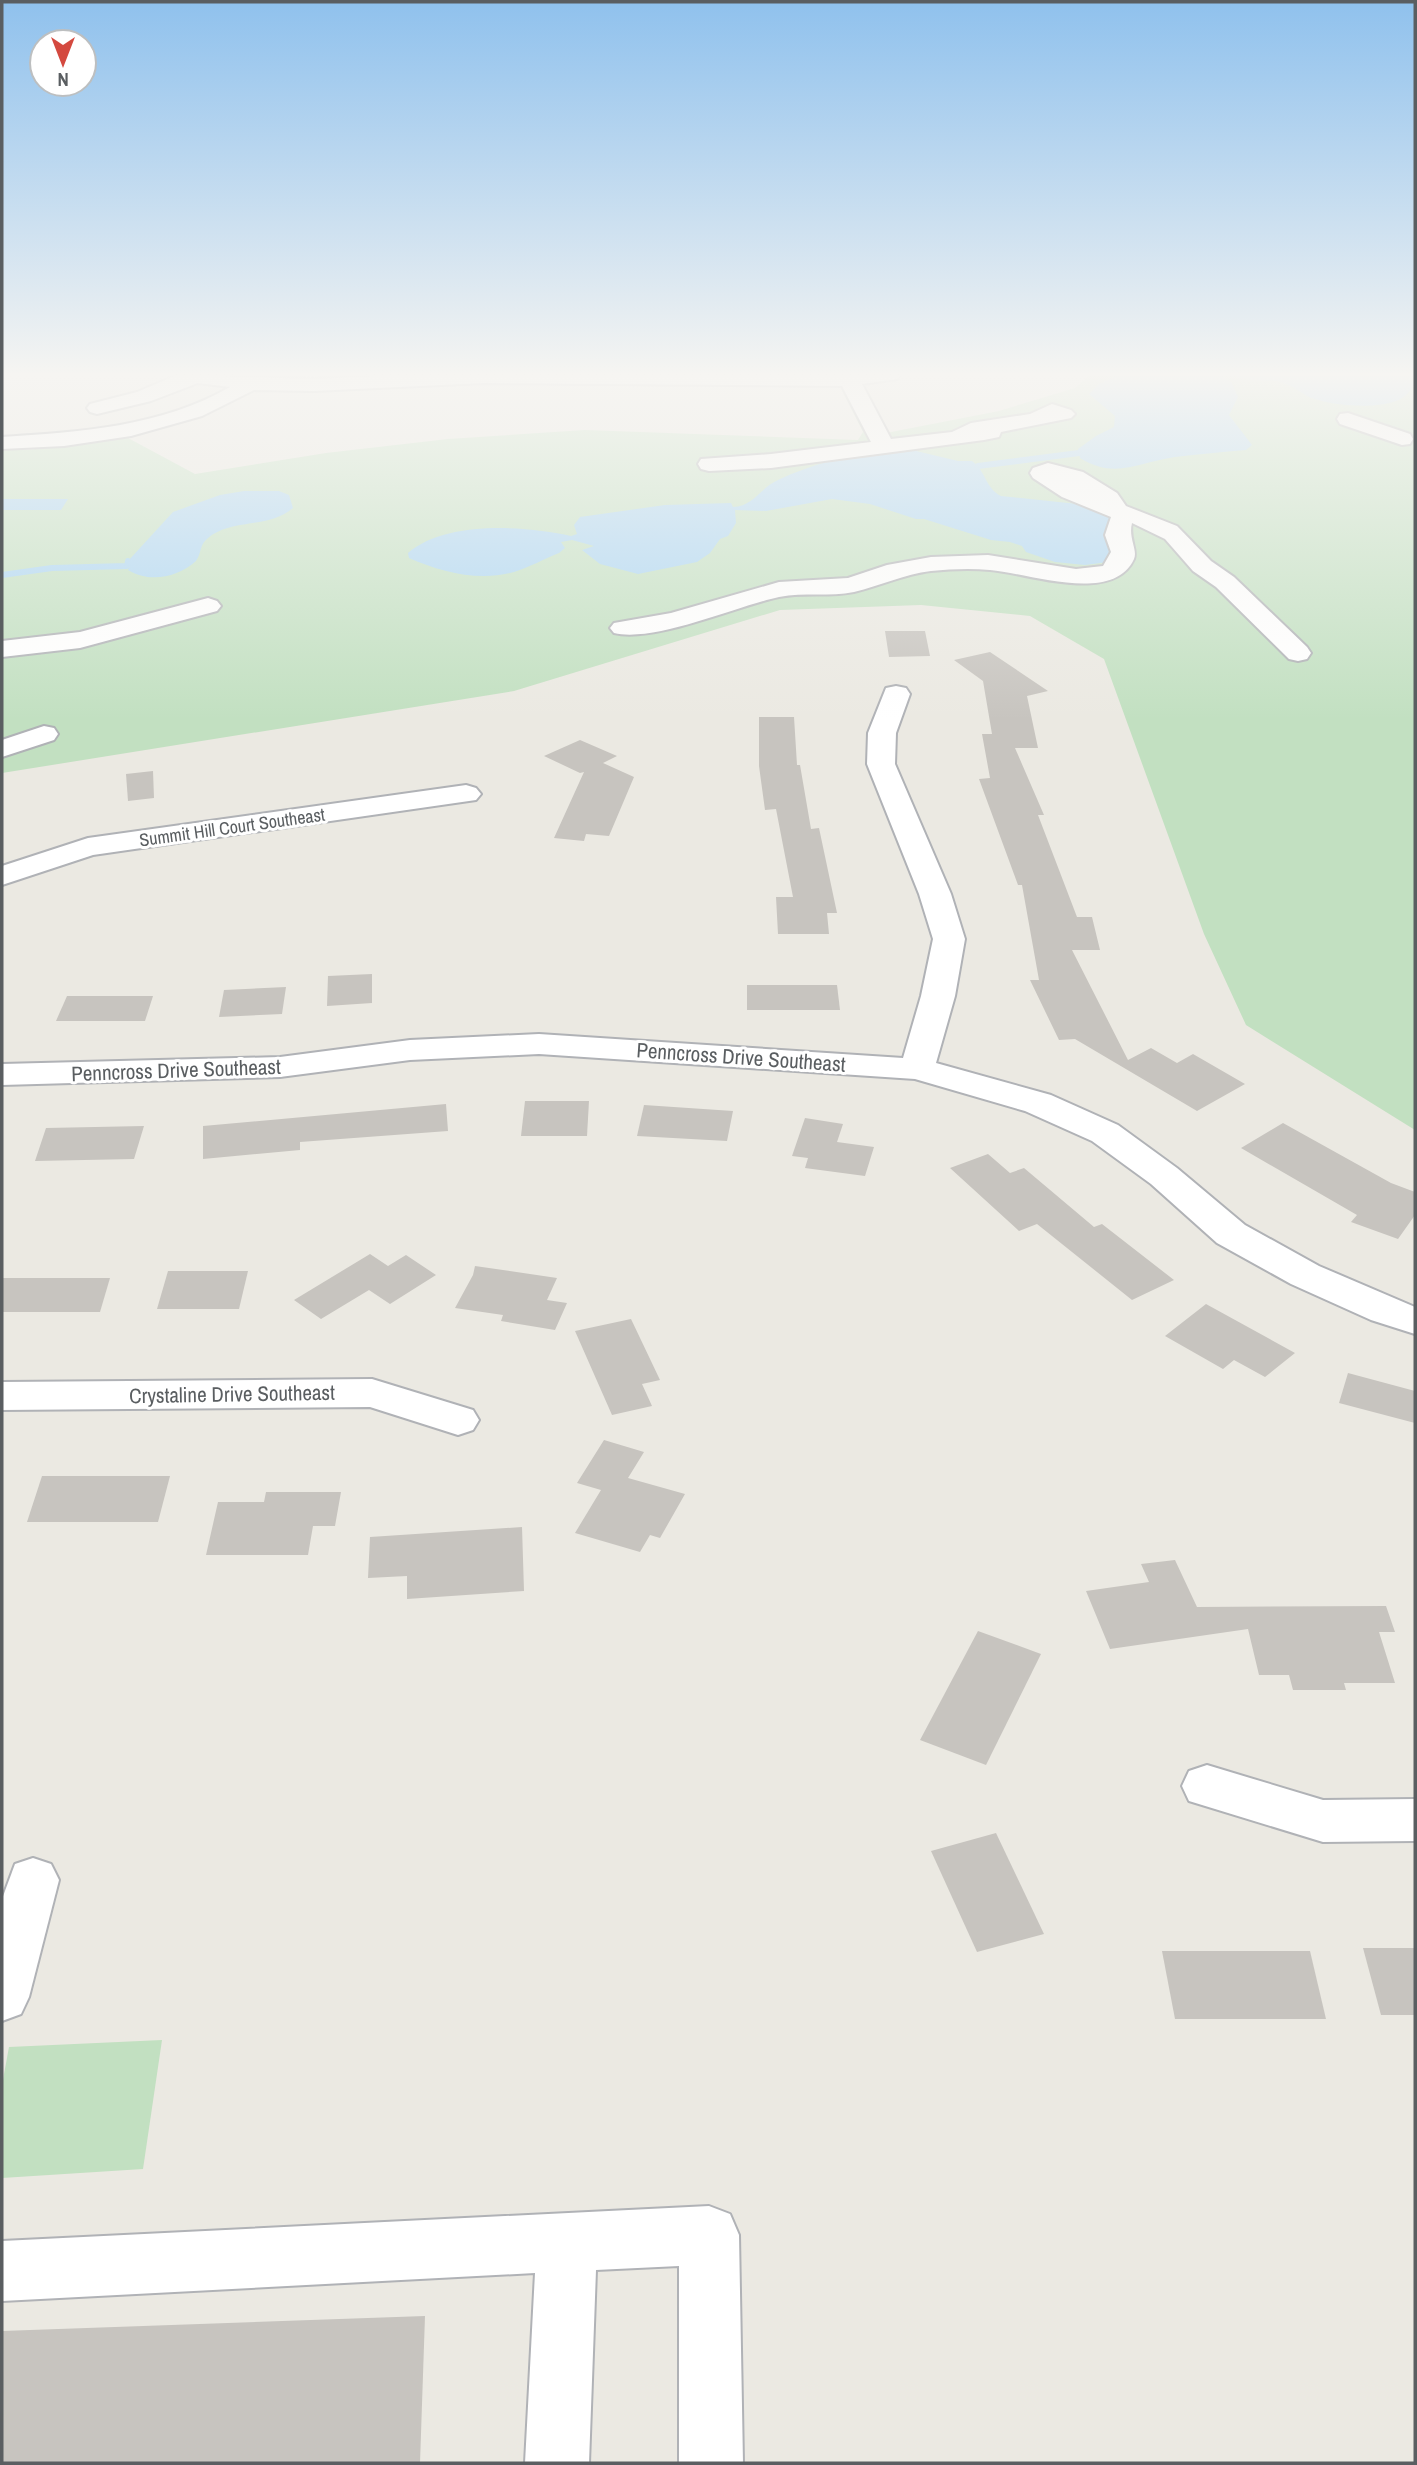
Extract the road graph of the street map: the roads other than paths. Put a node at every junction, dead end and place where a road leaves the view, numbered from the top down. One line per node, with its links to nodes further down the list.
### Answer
1 (208, 606): 3 (street)
2 (622, 628): 4 (street)
3 (2, 649)
4 (1298, 653)
5 (896, 694): 10 (street)
6 (44, 734): 7 (street)
7 (2, 749)
8 (466, 794): 9 (street, Summit Hill Court Southeast)
9 (2, 876)
10 (917, 1069): 11 (street, Penncross Drive Southeast); 12 (street, Penncross Drive Southeast)
11 (2, 1075)
12 (1415, 1321)
13 (2, 1396): 14 (street, Crystaline Drive Southeast)
14 (458, 1420)
15 (1207, 1786): 16 (street)
16 (1415, 1820)
17 (33, 1880): 18 (street)
18 (2, 1997)
19 (567, 2242): 20 (street); 21 (street); 22 (street)
20 (2, 2271)
21 (557, 2463)
22 (710, 2463)

